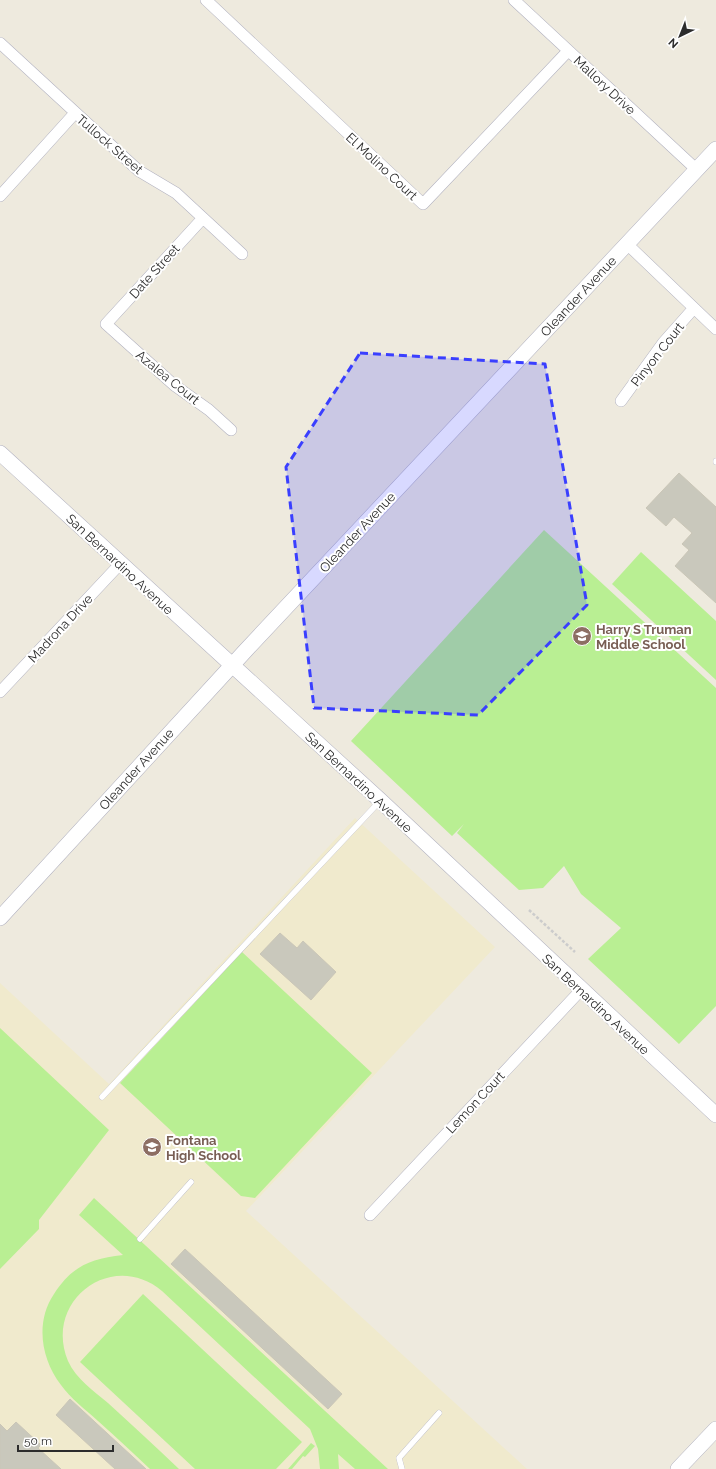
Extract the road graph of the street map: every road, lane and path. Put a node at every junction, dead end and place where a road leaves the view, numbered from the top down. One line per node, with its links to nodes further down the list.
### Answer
1 (206, 0): 4 (street, El Molino Court)
2 (514, 0): 4 (street, Mallory Drive)
3 (0, 44): 5 (street, Tullock Street)
4 (568, 50): 7 (street, Mallory Drive)
5 (75, 114): 8 (street); 9 (street, Tullock Street)
6 (716, 149): 7 (street, Oleander Avenue)
7 (696, 170): 10 (street, Oleander Avenue)
8 (0, 196)
9 (203, 218): 11 (street, Tullock Street); 13 (street, Date Street)
10 (627, 244): 12 (street); 19 (street, Oleander Avenue)
11 (242, 254)
12 (694, 308): 14 (street); 15 (street, Pinyon Court)
13 (106, 324): 16 (street, Azalea Court)
14 (716, 329)
15 (622, 401)
16 (231, 430)
17 (2, 460): 18 (street, San Bernardino Avenue)
18 (120, 564): 19 (street, San Bernardino Avenue); 20 (street, Madrona Drive)
19 (232, 666): 21 (street, San Bernardino Avenue); 23 (street, Oleander Avenue)
20 (0, 692)
21 (381, 801): 25 (street, San Bernardino Avenue); 26 (lane)
22 (529, 910): 24 (path)
23 (0, 918)
24 (575, 952)
25 (581, 990): 27 (street, San Bernardino Avenue); 29 (street, Lemon Court)
26 (102, 1097)
27 (716, 1115)
28 (191, 1182): 30 (lane)
29 (370, 1215)
30 (140, 1239)
31 (439, 1413): 33 (lane)
32 (716, 1428): 34 (street)
33 (402, 1469)
34 (678, 1469)

